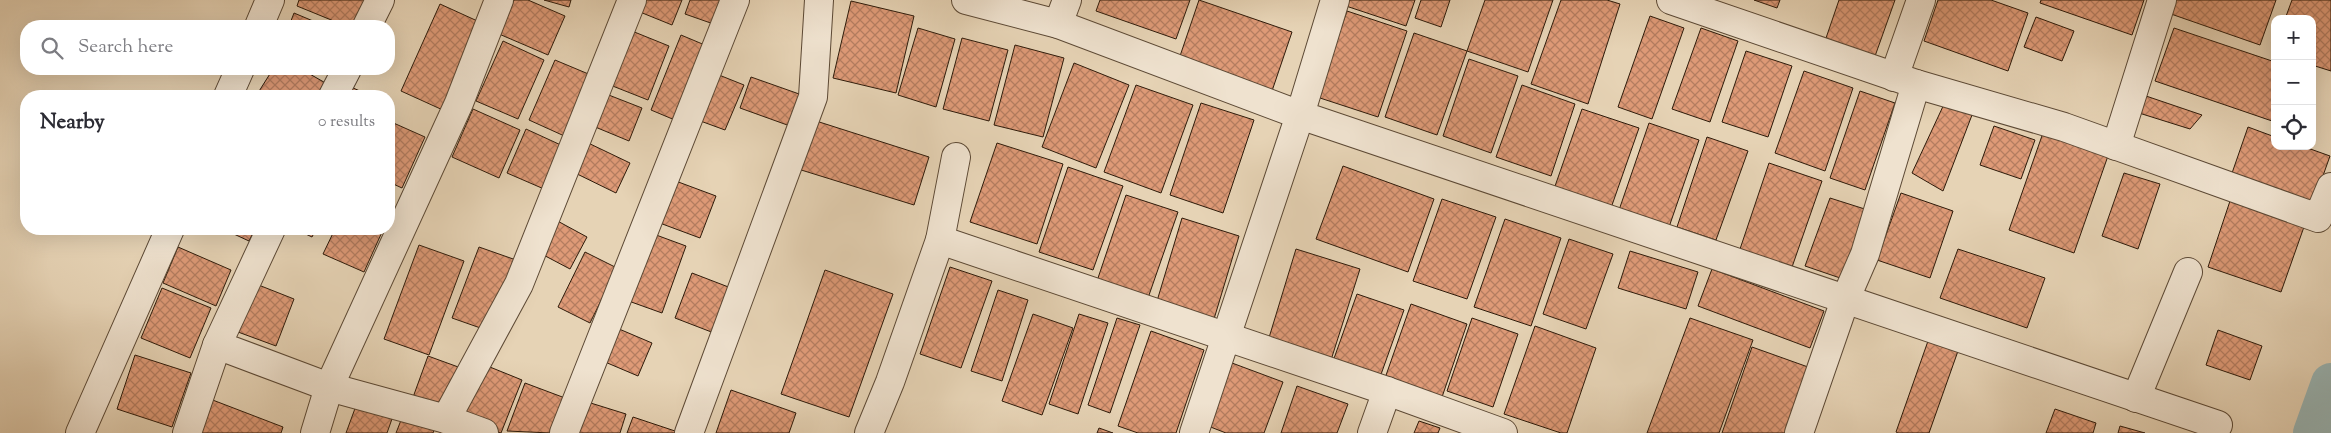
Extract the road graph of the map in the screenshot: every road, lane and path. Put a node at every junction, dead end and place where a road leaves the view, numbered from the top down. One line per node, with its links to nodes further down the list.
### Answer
1 (270, 0): 13 (street)
2 (380, 0): 14 (street)
3 (499, 0): 31 (street)
4 (632, 0): 34 (street)
5 (735, 0): 40 (street)
6 (818, 0): 41 (street)
7 (966, 0): 12 (street)
8 (1335, 0): 20 (street)
9 (1671, 0): 17 (street)
10 (1921, 0): 17 (street)
11 (2162, 0): 21 (street)
12 (1063, 12): 20 (street)
13 (262, 20)
14 (370, 20)
15 (237, 75): 18 (street)
16 (344, 75): 19 (street)
17 (1905, 80): 21 (street); 28 (street)
18 (231, 90)
19 (336, 90)
20 (1300, 115): 28 (street); 29 (street)
21 (2116, 146): 23 (street)
22 (956, 157): 26 (street)
23 (2331, 187)
24 (167, 235): 36 (street)
25 (268, 235): 30 (street)
26 (940, 240): 29 (street); 42 (street)
27 (2188, 272): 33 (street)
28 (1845, 300): 33 (street); 46 (street)
29 (1225, 336): 32 (street); 43 (street)
30 (217, 344): 31 (street); 37 (street)
31 (329, 387): 34 (street); 38 (street)
32 (1387, 391): 44 (street); 45 (street)
33 (2136, 398): 35 (street)
34 (446, 419): 39 (street)
35 (2218, 425)
36 (80, 433)
37 (187, 433)
38 (315, 433)
39 (484, 433)
40 (564, 433)
41 (689, 433)
42 (869, 433)
43 (1194, 433)
44 (1372, 433)
45 (1503, 433)
46 (1799, 433)

